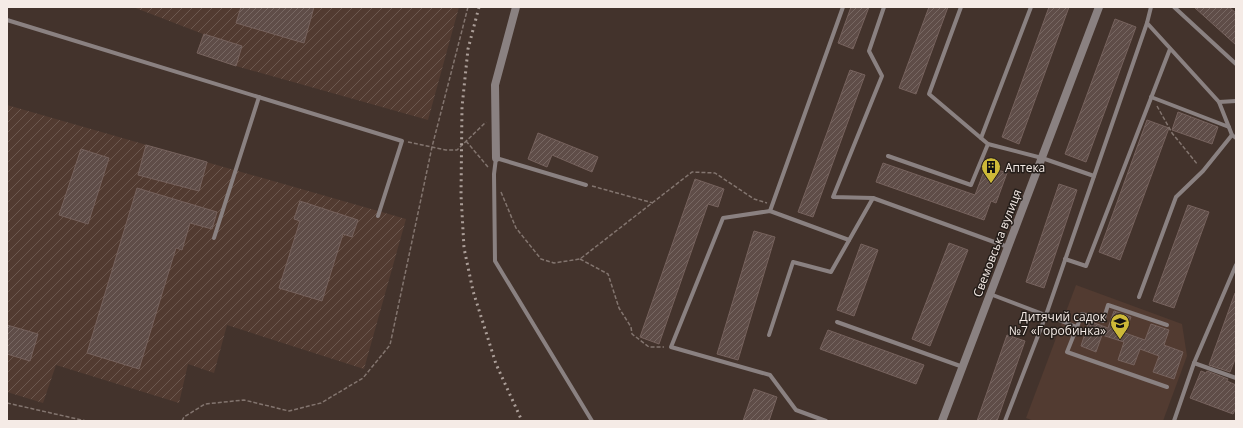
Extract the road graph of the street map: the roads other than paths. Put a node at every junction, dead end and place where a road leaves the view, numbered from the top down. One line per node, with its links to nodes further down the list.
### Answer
1 (516, 7): 22 (street)
2 (843, 7): 27 (lane)
3 (884, 7): 26 (lane)
4 (961, 7): 19 (lane)
5 (1031, 7): 19 (lane)
6 (1099, 7): 23 (street, Свемовська вулиця)
7 (1151, 7): 10 (lane)
8 (1174, 7): 12 (lane)
9 (7, 20): 13 (lane)
10 (1147, 23): 11 (lane); 24 (lane)
11 (1170, 49): 14 (lane); 16 (lane)
12 (1236, 64)
13 (260, 97): 28 (lane); 29 (lane)
14 (1152, 97): 17 (lane); 32 (lane)
15 (1236, 101): 16 (lane)
16 (1219, 102): 17 (lane)
17 (1229, 128): 18 (lane)
18 (1234, 136): 35 (lane)
19 (981, 138): 20 (lane)
20 (988, 144): 21 (lane); 23 (lane)
21 (888, 156)
22 (496, 158): 25 (lane); 45 (lane)
23 (1042, 158): 24 (lane); 31 (street, Свемовська вулиця)
24 (1094, 176): 32 (lane)
25 (586, 185)
26 (873, 198): 30 (lane); 31 (lane)
27 (770, 211): 30 (lane); 46 (lane)
28 (378, 216)
29 (214, 238)
30 (849, 240): 40 (lane)
31 (1008, 248): 34 (street, Свемовська вулиця)
32 (1065, 259): 36 (lane)
33 (1236, 265): 41 (lane)
34 (990, 294): 36 (lane); 42 (street, Свемовська вулиця)
35 (1139, 297)
36 (1046, 315): 39 (lane); 48 (lane)
37 (837, 322): 42 (lane)
38 (1167, 326): 39 (lane)
39 (1077, 327): 44 (lane)
40 (769, 336)
41 (1194, 363): 43 (lane); 49 (lane)
42 (963, 367): 47 (street, Свемовська вулиця)
43 (1236, 378)
44 (1167, 388)
45 (592, 421)
46 (826, 421)
47 (942, 421)
48 (1006, 421)
49 (1174, 421)

